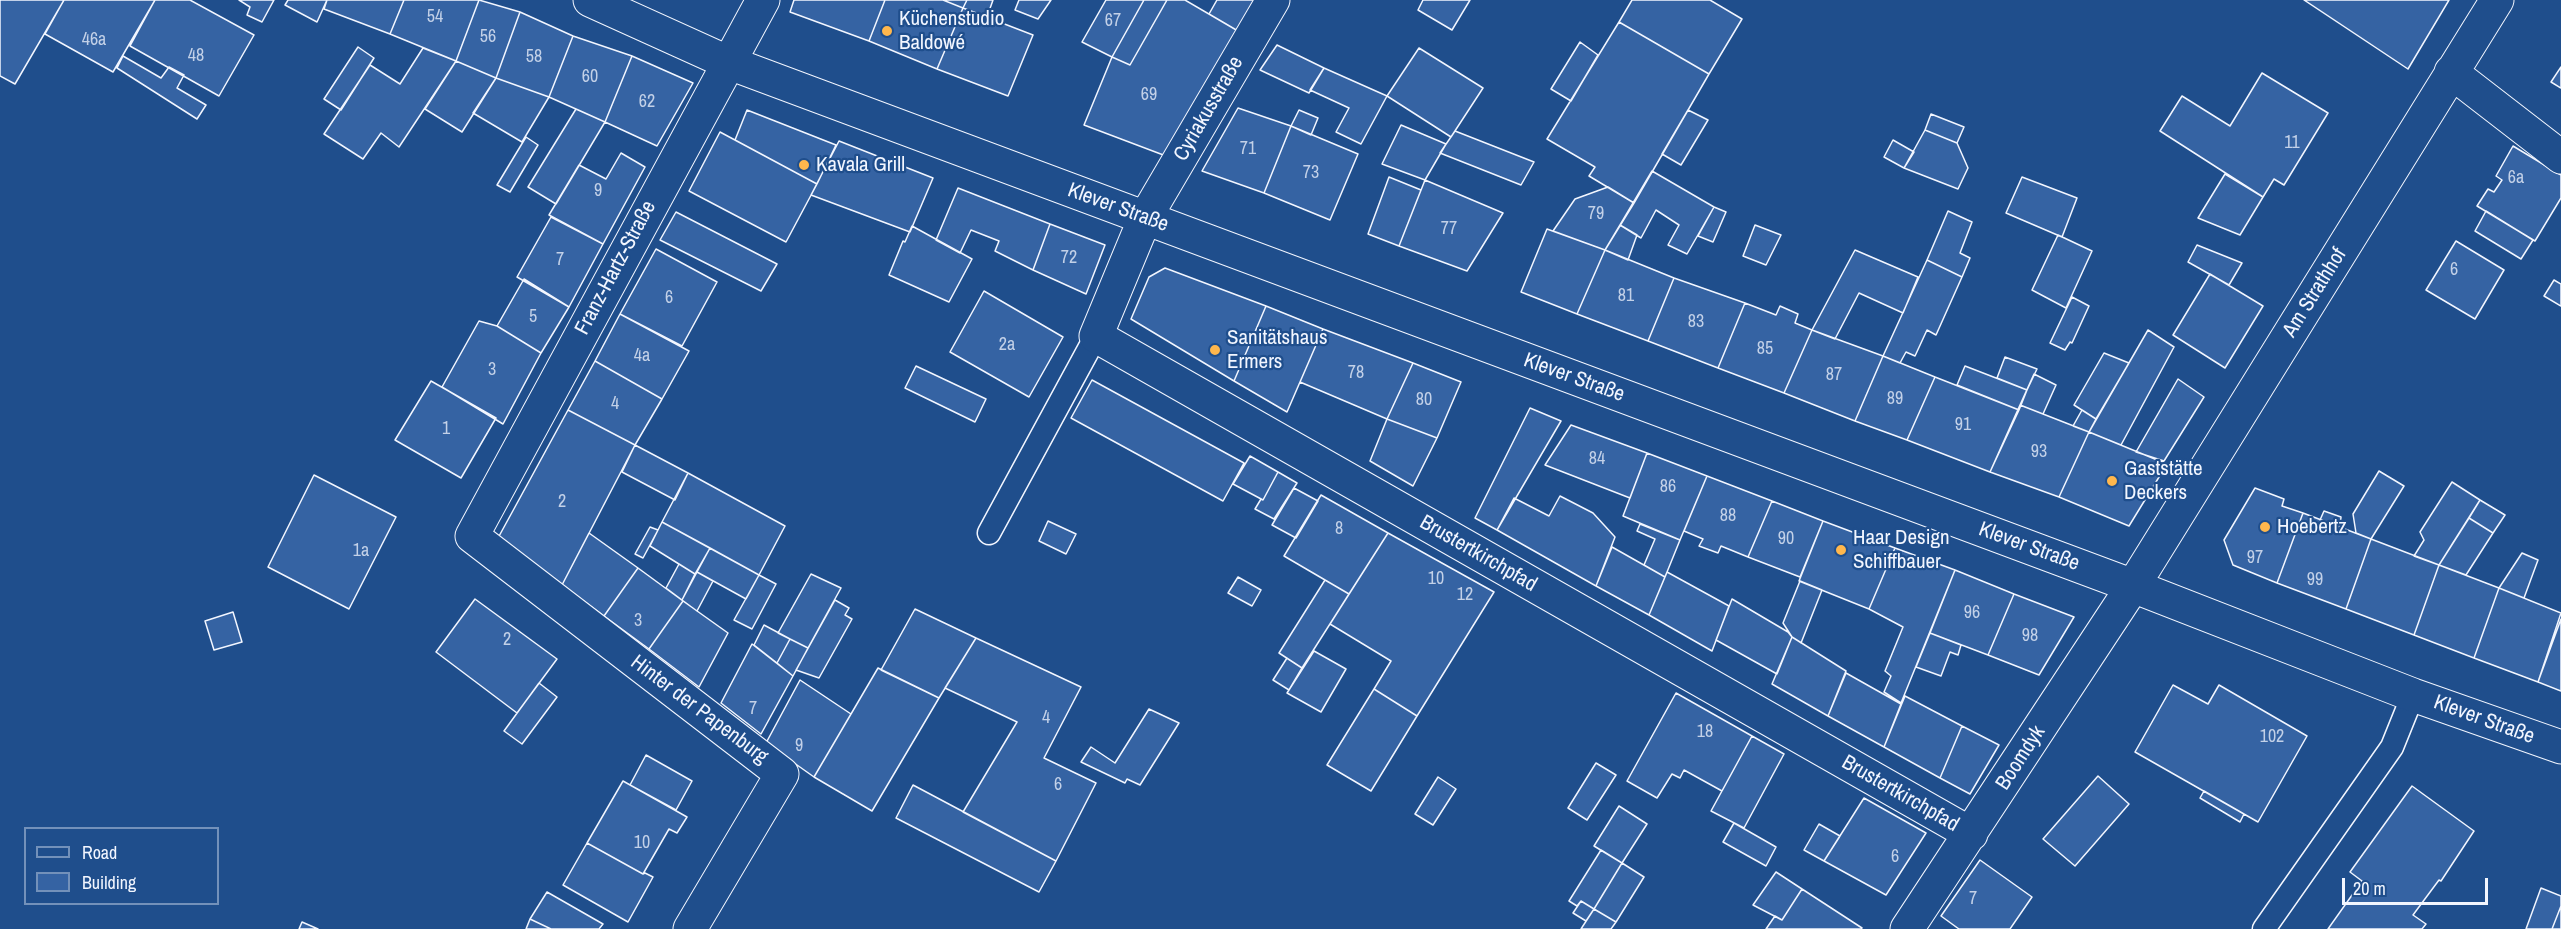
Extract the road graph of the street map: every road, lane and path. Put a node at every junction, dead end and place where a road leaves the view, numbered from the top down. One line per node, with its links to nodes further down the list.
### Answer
1 (590, 0): 5 (street, Klever Straße)
2 (763, 0): 5 (street, Franz-Hartz-Straße)
3 (1273, 0): 8 (street, Cyriakusstraße)
4 (2497, 0): 6 (street, Am Strathhof)
5 (727, 62): 8 (street, Klever Straße); 11 (street, Franz-Hartz-Straße)
6 (2451, 72): 7 (street); 12 (street, Am Strathhof)
7 (2561, 157)
8 (1145, 218): 9 (street); 12 (street, Klever Straße)
9 (1096, 336): 10 (lane); 15 (street, Brustertkirchpfad)
10 (989, 533)
11 (472, 536): 16 (street, Hinter der Papenburg)
12 (2133, 586): 13 (street, Klever Straße); 15 (street, Boomdyk)
13 (2413, 695): 14 (street, Klever Straße); 18 (lane)
14 (2561, 747)
15 (1971, 834): 17 (street, Boomdyk)
16 (690, 929)
17 (1907, 929)
18 (2264, 929)

